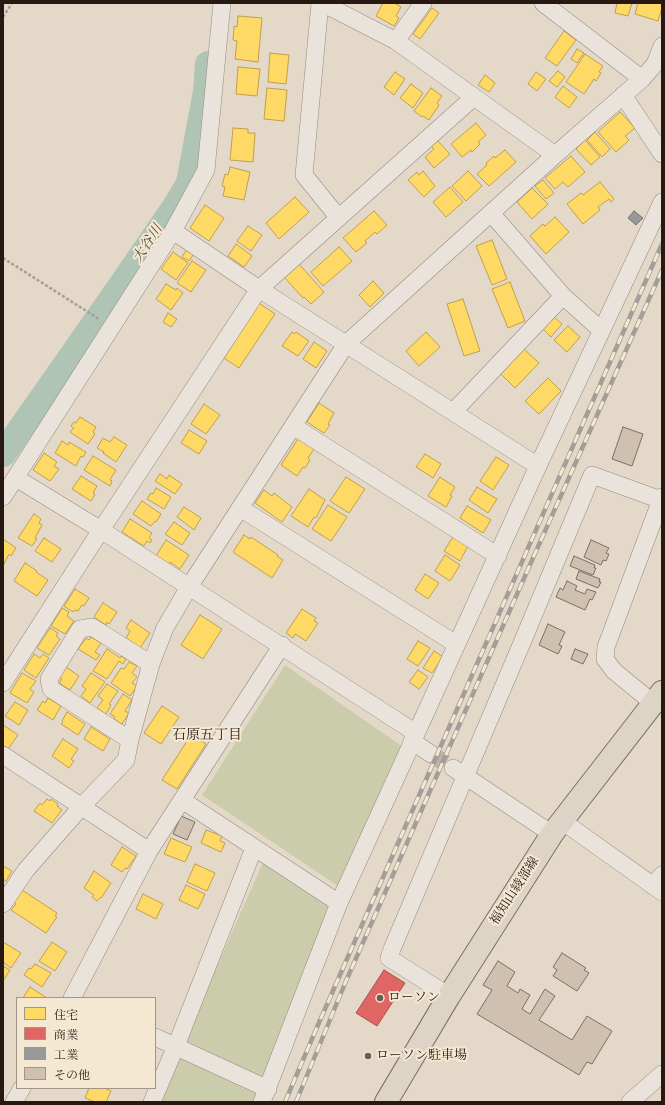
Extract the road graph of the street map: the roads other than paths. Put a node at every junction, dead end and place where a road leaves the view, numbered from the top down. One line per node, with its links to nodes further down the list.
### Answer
1 (222, 3): 15 (street)
2 (321, 3): 5 (street); 14 (street)
3 (423, 3): 5 (street)
4 (543, 3): 7 (street)
5 (396, 41): 9 (street)
6 (662, 46): 7 (street)
7 (642, 79): 8 (street)
8 (623, 95): 10 (street); 11 (street)
9 (474, 97): 11 (street); 14 (street)
10 (662, 154)
11 (555, 155): 13 (street)
12 (662, 202): 18 (street)
13 (490, 213): 17 (street); 19 (street)
14 (338, 217): 16 (street)
15 (173, 231): 16 (street); 23 (street)
16 (260, 288): 19 (street); 27 (street)
17 (563, 296): 18 (street); 20 (street)
18 (601, 330): 22 (street)
19 (346, 344): 20 (street); 21 (street)
20 (453, 412): 22 (street)
21 (293, 426): 26 (street); 28 (street)
22 (538, 466): 28 (street)
23 (16, 478): 24 (street); 27 (street)
24 (3, 498)
25 (662, 498): 34 (street); 39 (street)
26 (240, 508): 29 (street); 30 (street)
27 (101, 530): 29 (street); 33 (street)
28 (498, 556): 30 (street)
29 (189, 587): 31 (street); 32 (street)
30 (456, 644): 35 (street)
31 (282, 645): 35 (street); 40 (street)
32 (151, 664): 36 (street); 36 (street)
33 (3, 683)
34 (658, 698): 42 (main road, 福知山綾部線)
35 (414, 737): 37 (street); 46 (street)
36 (130, 740): 41 (street)
37 (431, 754)
38 (3, 755): 41 (street)
39 (459, 772): 42 (street); 48 (street)
40 (182, 800): 43 (street); 44 (street)
41 (82, 806): 44 (street); 47 (street)
42 (557, 827): 45 (street); 48 (main road, 福知山綾部線)
43 (254, 848): 46 (street); 51 (street)
44 (149, 851): 49 (street)
45 (659, 884)
46 (339, 903): 54 (street)
47 (3, 904)
48 (448, 996): 57 (main road, 福知山綾部線)
49 (73, 997)
50 (156, 1037): 51 (street)
51 (176, 1046): 54 (street); 56 (street)
52 (662, 1074): 58 (street)
53 (21, 1089): 55 (street)
54 (265, 1095)
55 (14, 1102)
56 (152, 1102)
57 (386, 1102)
58 (630, 1102)

